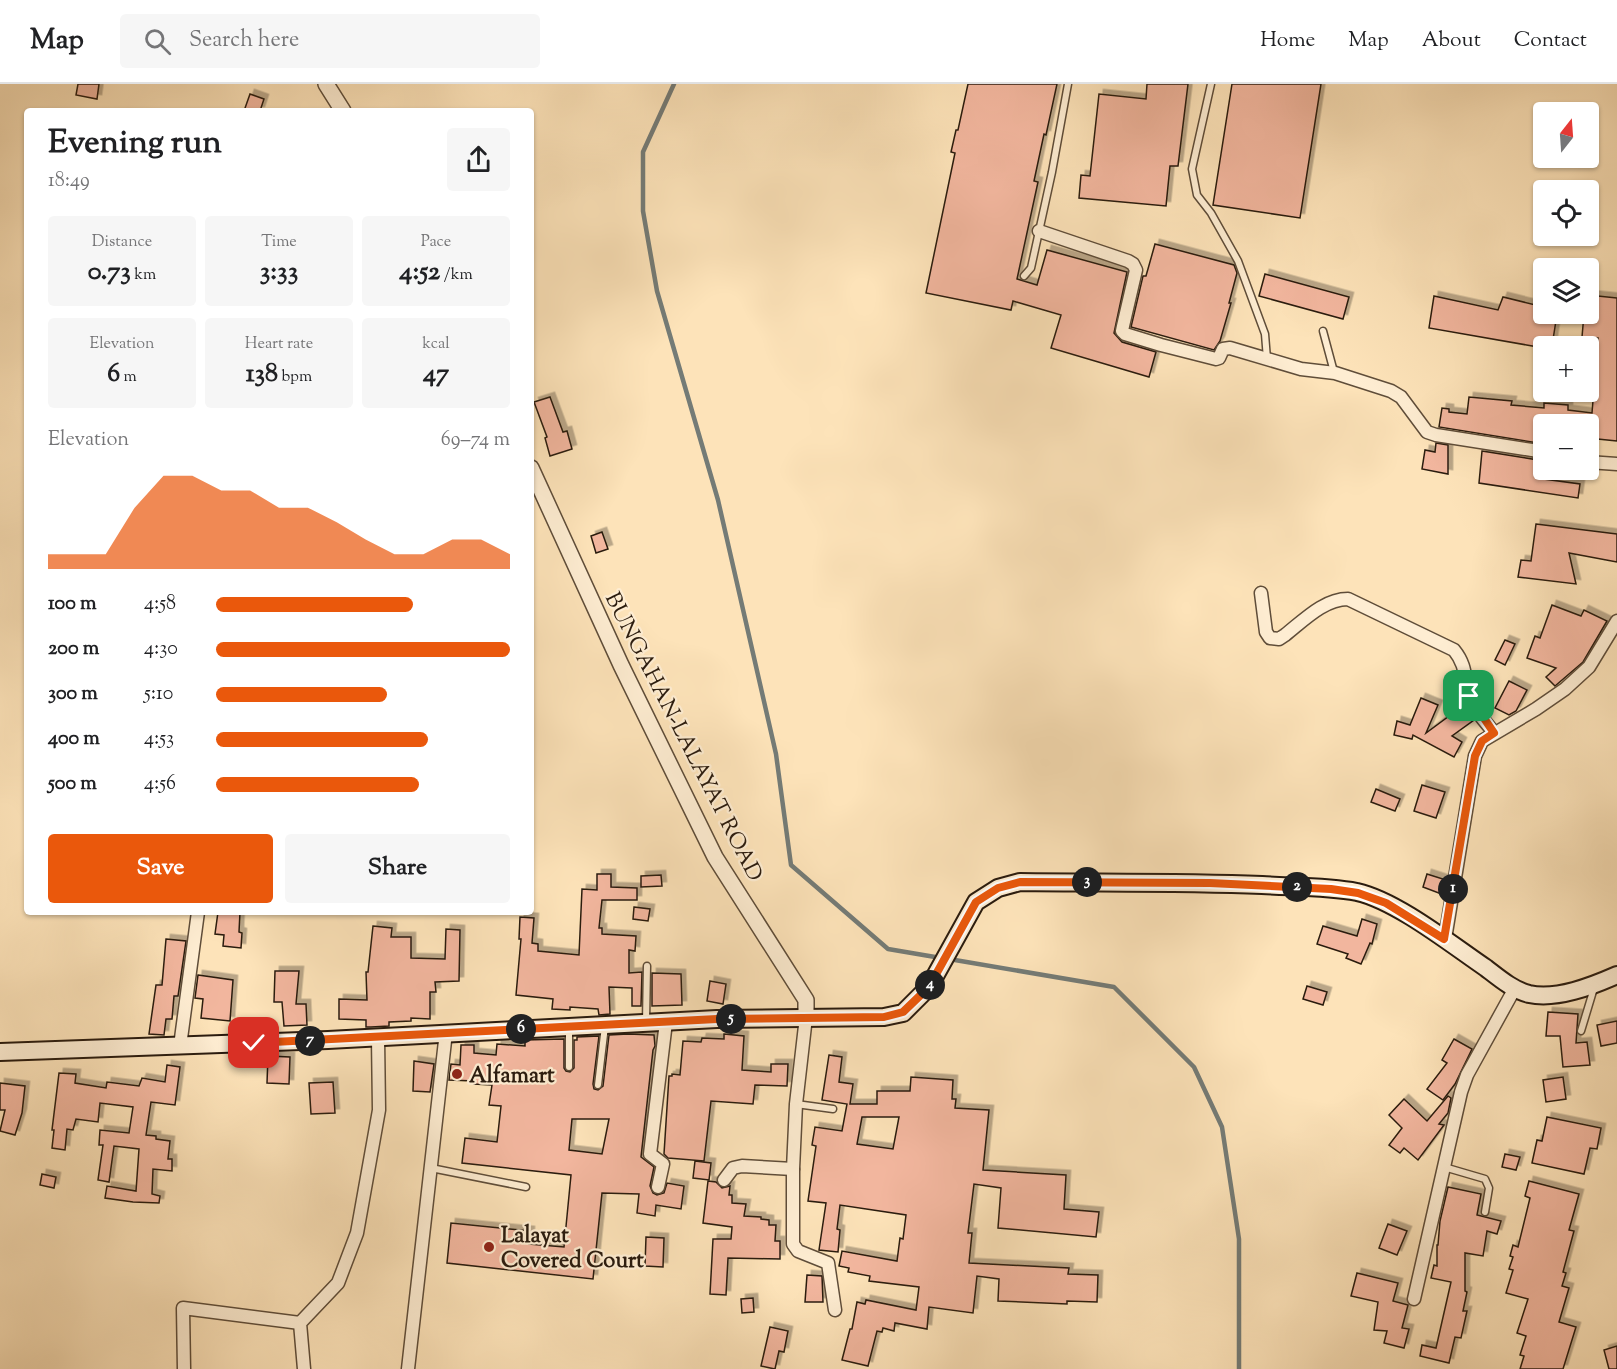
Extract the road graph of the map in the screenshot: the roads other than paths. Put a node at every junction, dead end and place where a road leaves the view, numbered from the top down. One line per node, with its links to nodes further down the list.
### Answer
1 (326, 84): 4 (street)
2 (1068, 84): 5 (lane)
3 (1211, 84): 8 (lane)
4 (341, 108)
5 (1039, 231): 6 (lane); 8 (street)
6 (1024, 276)
7 (1323, 331): 9 (lane)
8 (1268, 360): 9 (street)
9 (1335, 373): 10 (street)
10 (1533, 450)
11 (1599, 463): 12 (street)
12 (1617, 464)
13 (534, 475): 23 (street, BUNGAHAN-LALAYAT ROAD)
14 (1261, 593): 16 (street)
15 (1617, 621): 16 (street)
16 (1494, 733): 18 (street)
17 (198, 915): 31 (street)
18 (1444, 939): 22 (main road); 23 (main road)
19 (647, 966): 25 (lane)
20 (1617, 975): 21 (main road)
21 (1595, 985): 22 (main road); 28 (lane)
22 (1515, 988): 37 (street)
23 (806, 1017): 24 (main road); 35 (street)
24 (666, 1022): 25 (main road); 42 (street)
25 (646, 1023): 26 (main road)
26 (605, 1026): 27 (main road); 34 (lane)
27 (569, 1027): 29 (main road); 33 (lane)
28 (1581, 1031)
29 (446, 1032): 30 (main road); 38 (street)
30 (378, 1038): 31 (main road); 46 (street)
31 (180, 1046): 32 (main road)
32 (0, 1052)
33 (569, 1067)
34 (598, 1085)
35 (796, 1104): 36 (lane); 39 (street)
36 (832, 1109)
37 (1444, 1167): 43 (lane); 44 (street)
38 (431, 1168): 41 (lane); 49 (street)
39 (793, 1169): 40 (street); 45 (street)
40 (724, 1180)
41 (526, 1187)
42 (658, 1187)
43 (1485, 1212)
44 (1414, 1299)
45 (835, 1310)
46 (300, 1323): 47 (street); 48 (street)
47 (184, 1369)
48 (304, 1369)
49 (408, 1369)

